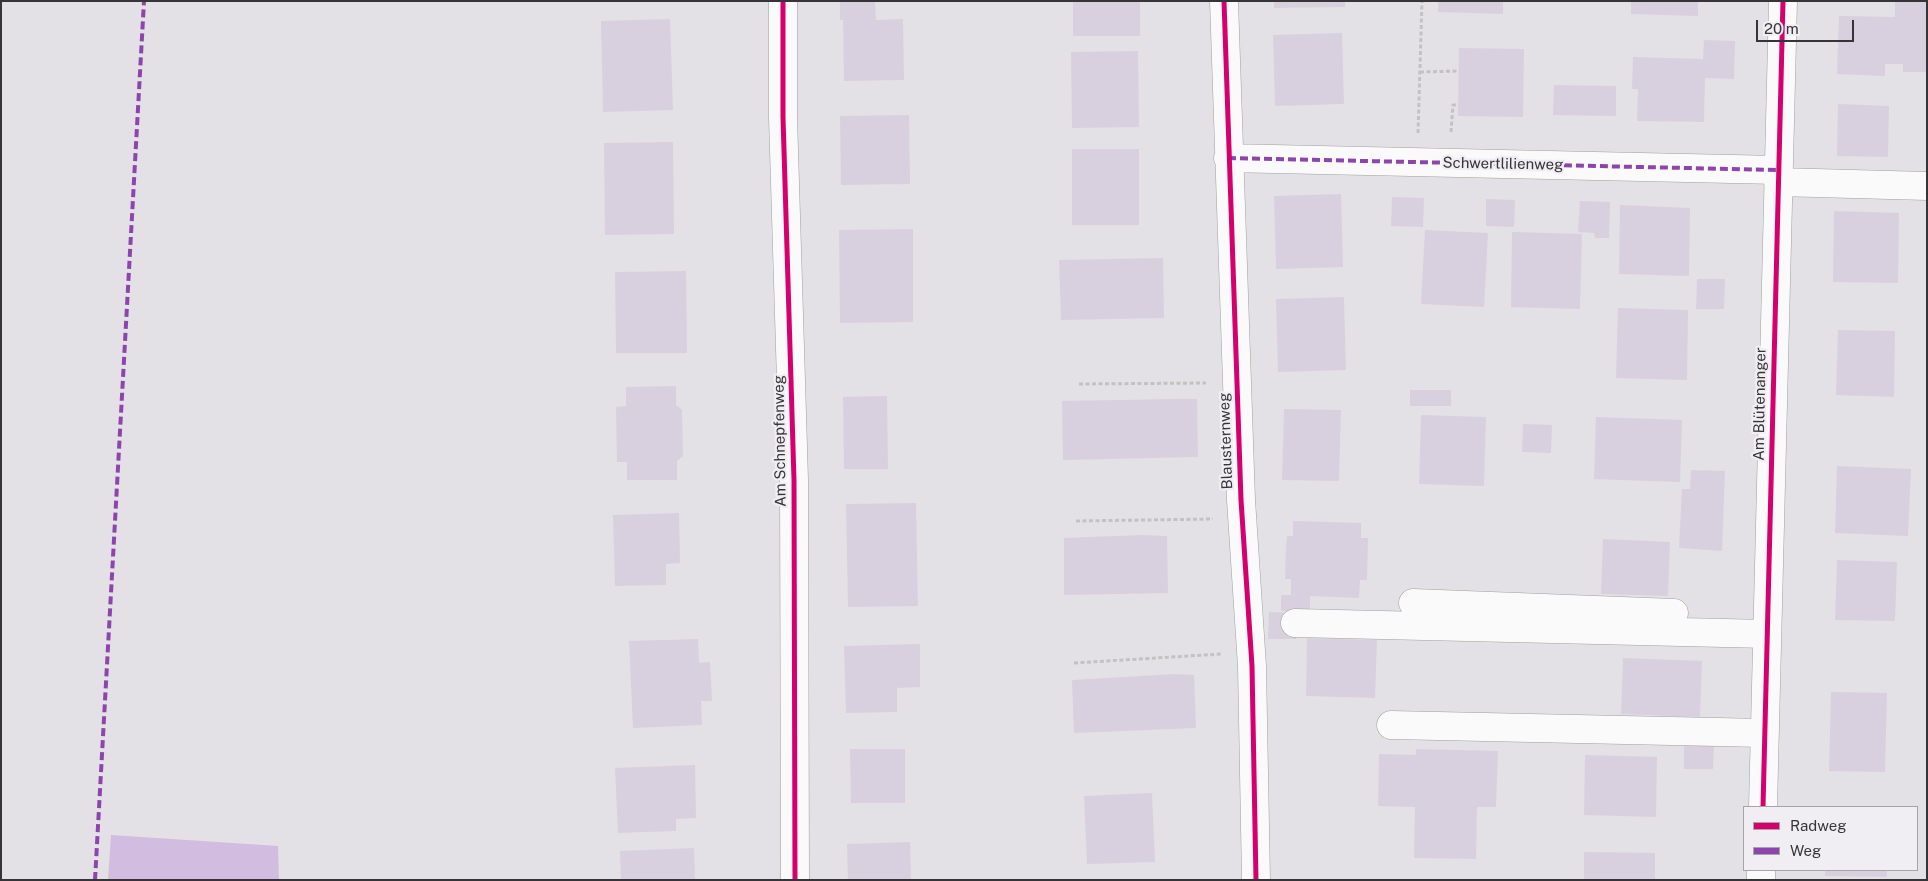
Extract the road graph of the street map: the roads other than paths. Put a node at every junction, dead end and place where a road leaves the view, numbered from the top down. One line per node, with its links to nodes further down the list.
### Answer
1 (783, 1): 13 (street, Am Schnepfenweg)
2 (1224, 1): 4 (street, Blausternweg)
3 (1783, 1): 5 (street, Am Blütenanger)
4 (1228, 158): 5 (street, Schwertlilienweg); 14 (street, Blausternweg)
5 (1778, 176): 6 (street, Schwertlilienweg); 9 (street, Am Blütenanger)
6 (1927, 186)
7 (1413, 604): 9 (street)
8 (1296, 623): 9 (street)
9 (1767, 625): 11 (street, Am Blütenanger)
10 (1391, 724): 11 (street)
11 (1764, 733): 12 (street, Am Blütenanger)
12 (1762, 806)
13 (795, 880)
14 (1256, 880)

